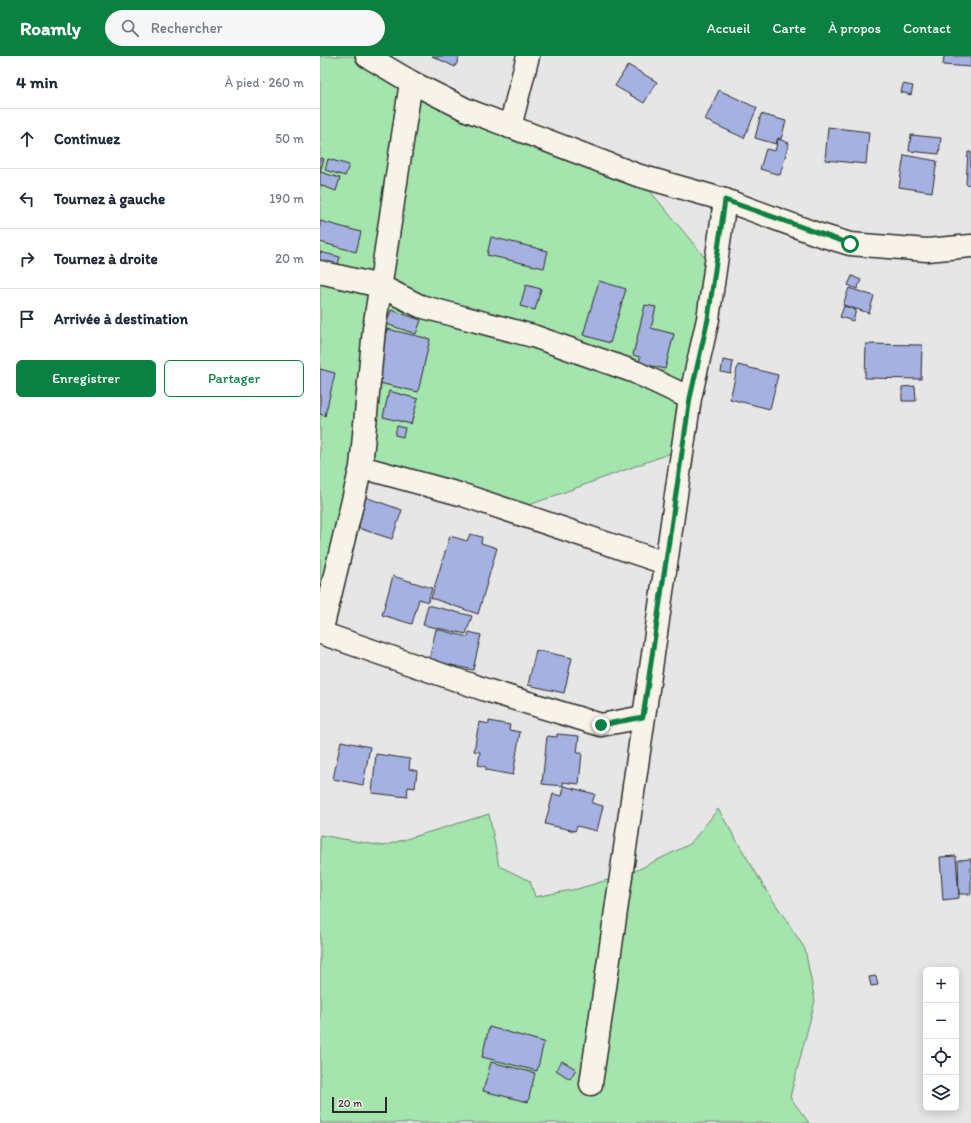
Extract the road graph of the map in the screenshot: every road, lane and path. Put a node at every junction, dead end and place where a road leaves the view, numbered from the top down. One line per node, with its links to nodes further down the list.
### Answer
1 (367, 56): 3 (street)
2 (528, 56): 4 (street)
3 (411, 82): 4 (street); 8 (street)
4 (510, 127): 5 (street)
5 (725, 200): 6 (street); 9 (street)
6 (971, 246)
7 (320, 272): 8 (street)
8 (380, 286): 9 (street); 10 (street)
9 (690, 398): 11 (street)
10 (361, 467): 11 (street); 12 (street)
11 (665, 563): 12 (street)
12 (643, 717): 13 (street)
13 (591, 1084)

